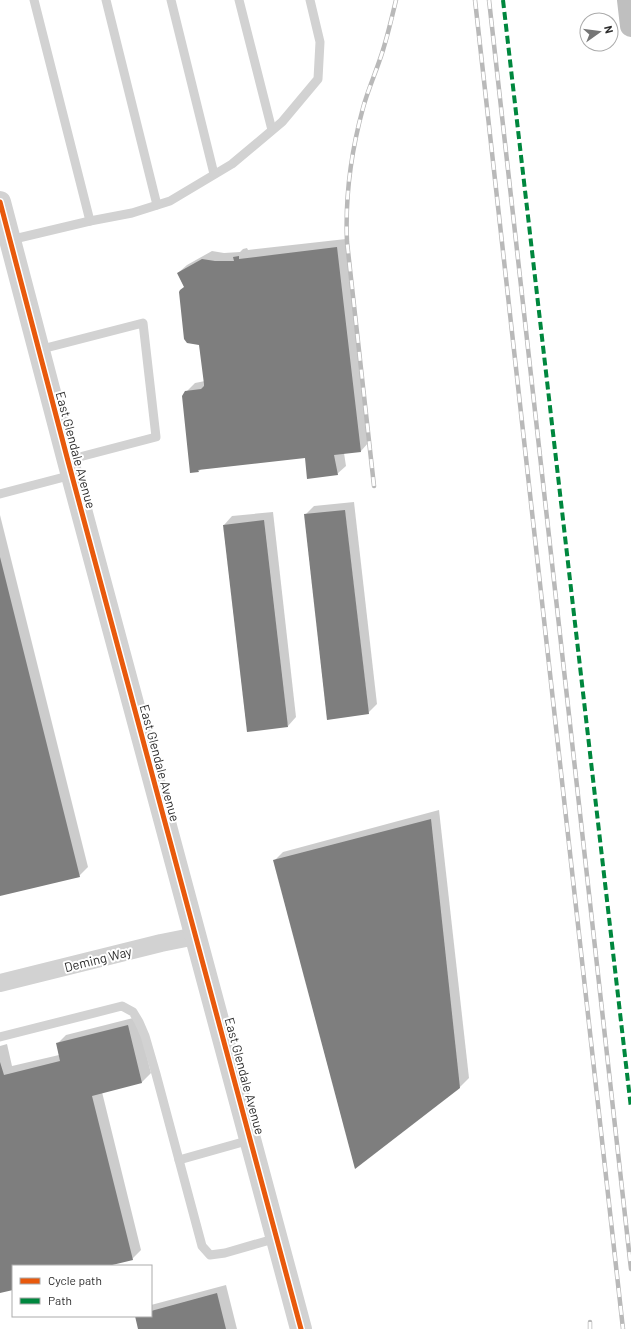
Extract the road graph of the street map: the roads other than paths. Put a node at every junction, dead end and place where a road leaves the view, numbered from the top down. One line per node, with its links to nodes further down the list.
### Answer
1 (34, 0): 12 (lane)
2 (106, 0): 11 (lane)
3 (170, 0): 9 (lane)
4 (239, 0): 8 (lane)
5 (310, 0): 8 (lane)
6 (628, 0): 7 (highway)
7 (631, 26)
8 (272, 130): 9 (lane)
9 (214, 174): 11 (lane)
10 (0, 202): 13 (street, East Glendale Avenue)
11 (157, 205): 12 (lane)
12 (90, 221): 13 (lane)
13 (10, 240): 14 (street, East Glendale Avenue)
14 (38, 350): 15 (street, East Glendale Avenue); 15 (lane)
15 (70, 468): 16 (lane); 17 (street, East Glendale Avenue)
16 (0, 494)
17 (196, 936): 18 (street, Deming Way); 20 (street, East Glendale Avenue)
18 (0, 983)
19 (0, 1037): 21 (lane)
20 (250, 1140): 21 (lane); 22 (street, East Glendale Avenue)
21 (179, 1160): 22 (lane)
22 (277, 1238): 23 (street, East Glendale Avenue)
23 (301, 1329)

